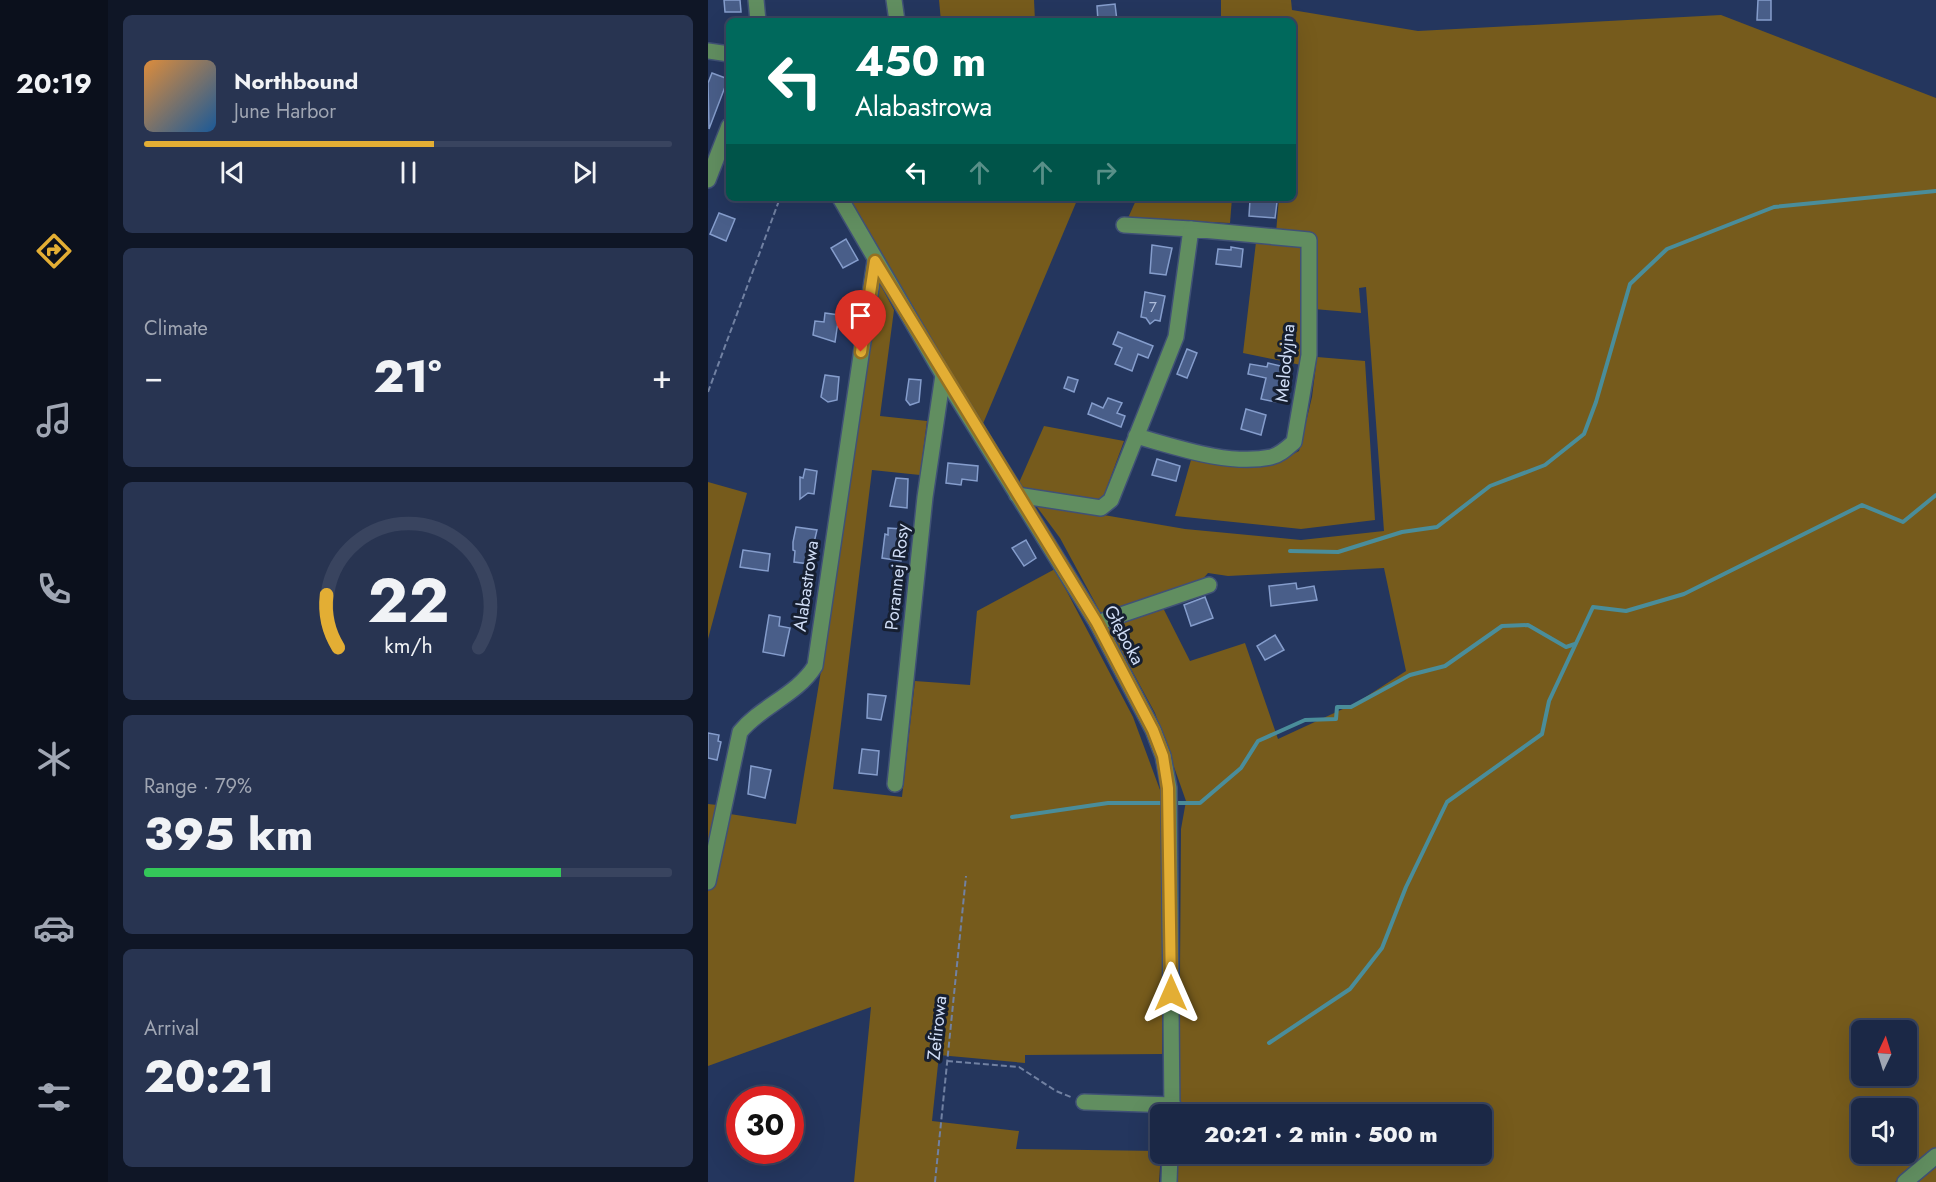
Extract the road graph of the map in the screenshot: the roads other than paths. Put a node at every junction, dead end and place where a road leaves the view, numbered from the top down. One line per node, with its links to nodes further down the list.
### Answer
1 (756, 0): 3 (street)
2 (894, 0): 4 (street)
3 (758, 18)
4 (897, 18)
5 (708, 51): 6 (street)
6 (726, 54)
7 (726, 134): 8 (street)
8 (708, 180)
9 (842, 201): 12 (street, Głęboka)
10 (1124, 225): 11 (street, Melodyjna)
11 (1191, 229): 14 (street); 14 (street, Melodyjna)
12 (875, 261): 13 (street, Głęboka); 19 (street, Alabastrowa)
13 (943, 375): 15 (street, Głęboka); 18 (street, Porannej Rosy)
14 (1136, 436): 15 (street)
15 (1017, 495): 17 (street, Głęboka)
16 (1209, 585): 17 (street)
17 (1097, 623): 21 (street, Głęboka)
18 (895, 784)
19 (708, 882)
20 (1084, 1102): 22 (street)
21 (1172, 1104)
22 (1150, 1108)
23 (1936, 1156): 26 (street)
24 (1170, 1164): 25 (street)
25 (1169, 1182)
26 (1905, 1182)

